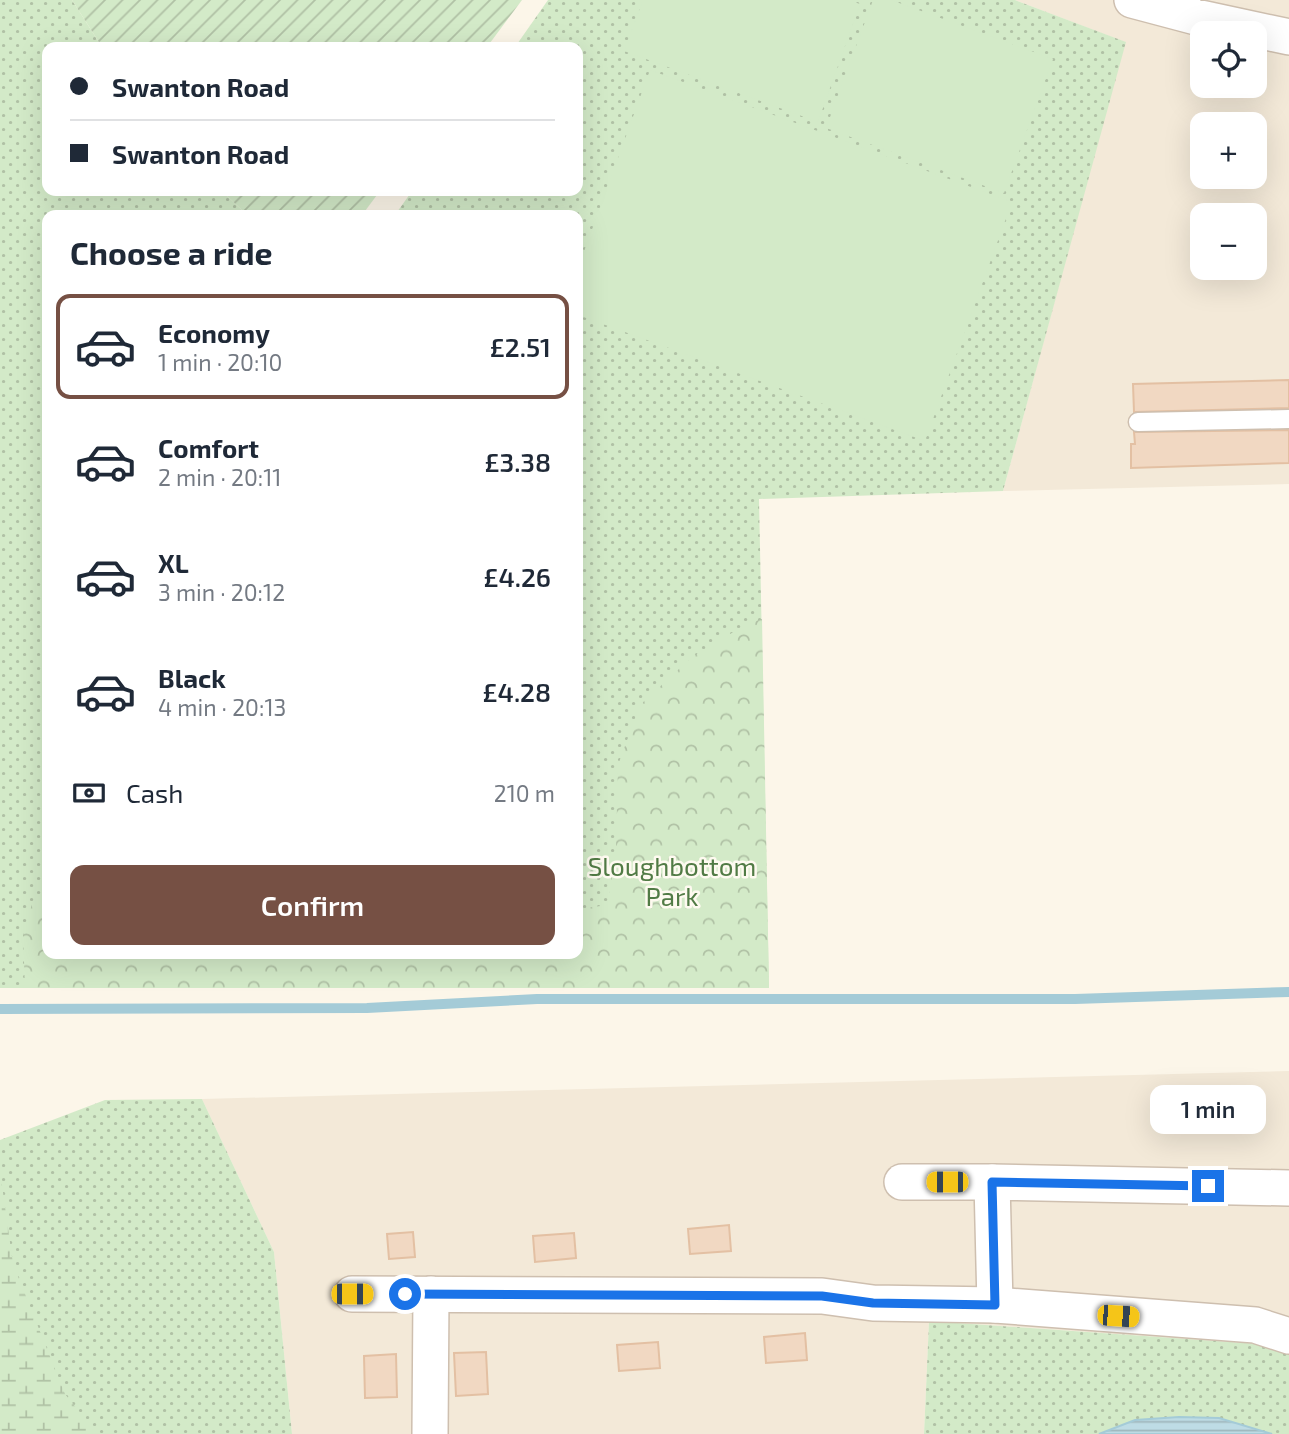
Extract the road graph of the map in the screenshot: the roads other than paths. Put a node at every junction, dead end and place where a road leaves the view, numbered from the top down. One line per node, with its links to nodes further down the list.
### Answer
1 (1132, 0): 2 (street)
2 (1289, 37)
3 (1289, 419): 4 (lane)
4 (1138, 422)
5 (902, 1182): 6 (street)
6 (992, 1182): 7 (street); 10 (street)
7 (1289, 1188)
8 (352, 1294): 9 (street)
9 (431, 1294): 10 (street); 12 (street)
10 (995, 1305): 11 (street)
11 (1289, 1336)
12 (430, 1434)

